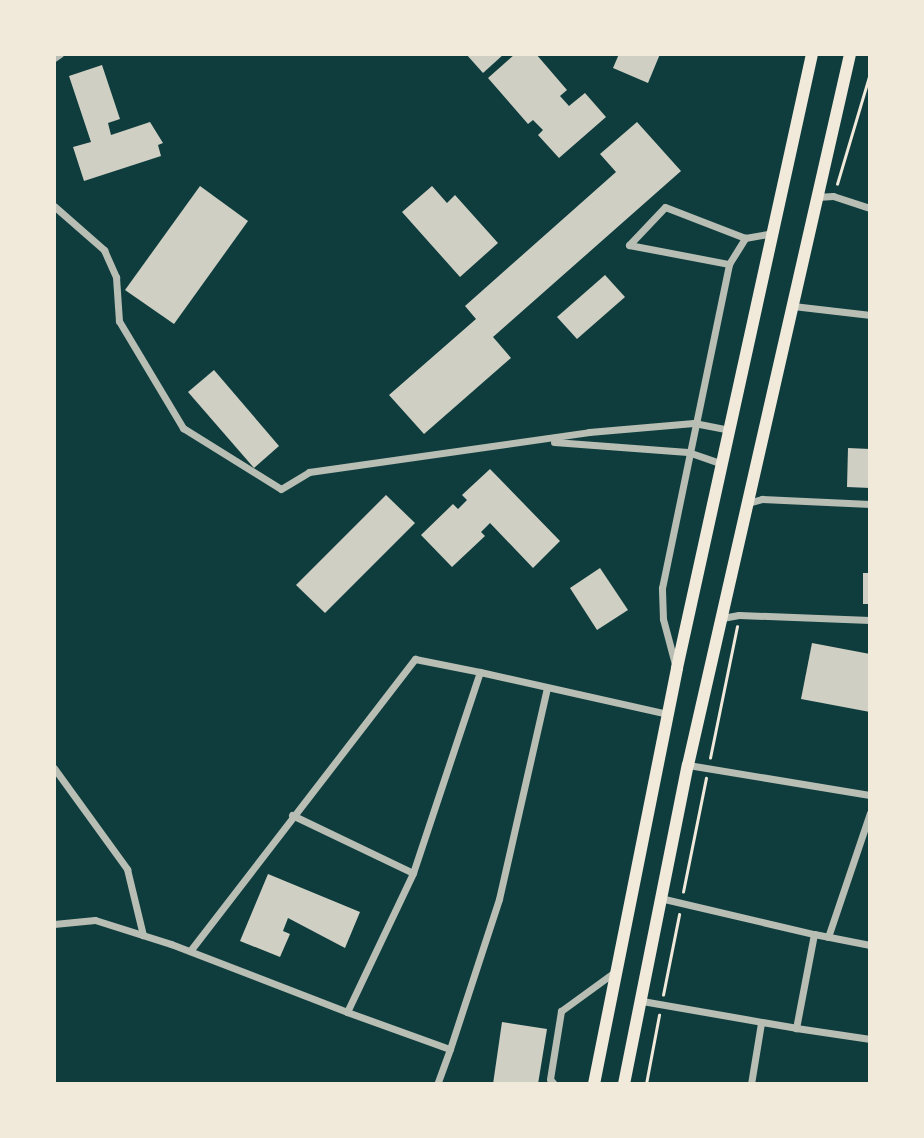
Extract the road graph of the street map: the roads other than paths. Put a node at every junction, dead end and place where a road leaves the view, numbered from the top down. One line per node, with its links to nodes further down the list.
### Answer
1 (60, 54): 4 (street)
2 (812, 54): 8 (highway)
3 (850, 54): 5 (highway)
4 (54, 58)
5 (817, 197): 7 (street); 11 (highway)
6 (54, 206): 15 (street)
7 (870, 208)
8 (774, 233): 9 (street); 14 (highway)
9 (745, 238): 10 (street); 10 (street)
10 (729, 264): 13 (street)
11 (793, 306): 12 (street); 18 (highway)
12 (870, 314)
13 (694, 423): 14 (street); 15 (street); 16 (street)
14 (729, 430): 17 (highway)
15 (539, 442): 16 (street)
16 (688, 452): 17 (street); 22 (street)
17 (720, 463): 22 (highway)
18 (748, 503): 19 (street); 20 (highway)
19 (870, 504)
20 (722, 618): 21 (street); 26 (highway)
21 (870, 620)
22 (677, 668): 25 (highway)
23 (480, 671): 24 (street); 30 (street); 31 (street)
24 (547, 687): 25 (street); 45 (street)
25 (668, 713): 39 (highway)
26 (688, 765): 28 (street); 32 (highway)
27 (54, 768): 35 (street)
28 (870, 795)
29 (870, 813): 36 (street)
30 (292, 815): 31 (street); 38 (street)
31 (413, 873): 41 (street)
32 (660, 898): 34 (street); 40 (highway)
33 (54, 924): 35 (street)
34 (814, 934): 36 (street); 43 (street)
35 (143, 935): 38 (street)
36 (828, 937): 37 (street)
37 (870, 945)
38 (190, 951): 41 (street)
39 (620, 968): 47 (street); 48 (highway)
40 (642, 1001): 42 (street); 49 (highway)
41 (347, 1012): 45 (street)
42 (761, 1023): 43 (street); 50 (street)
43 (796, 1028): 44 (street)
44 (870, 1039)
45 (450, 1049): 46 (street)
46 (437, 1084)
47 (554, 1084)
48 (594, 1084)
49 (624, 1084)
50 (751, 1084)

